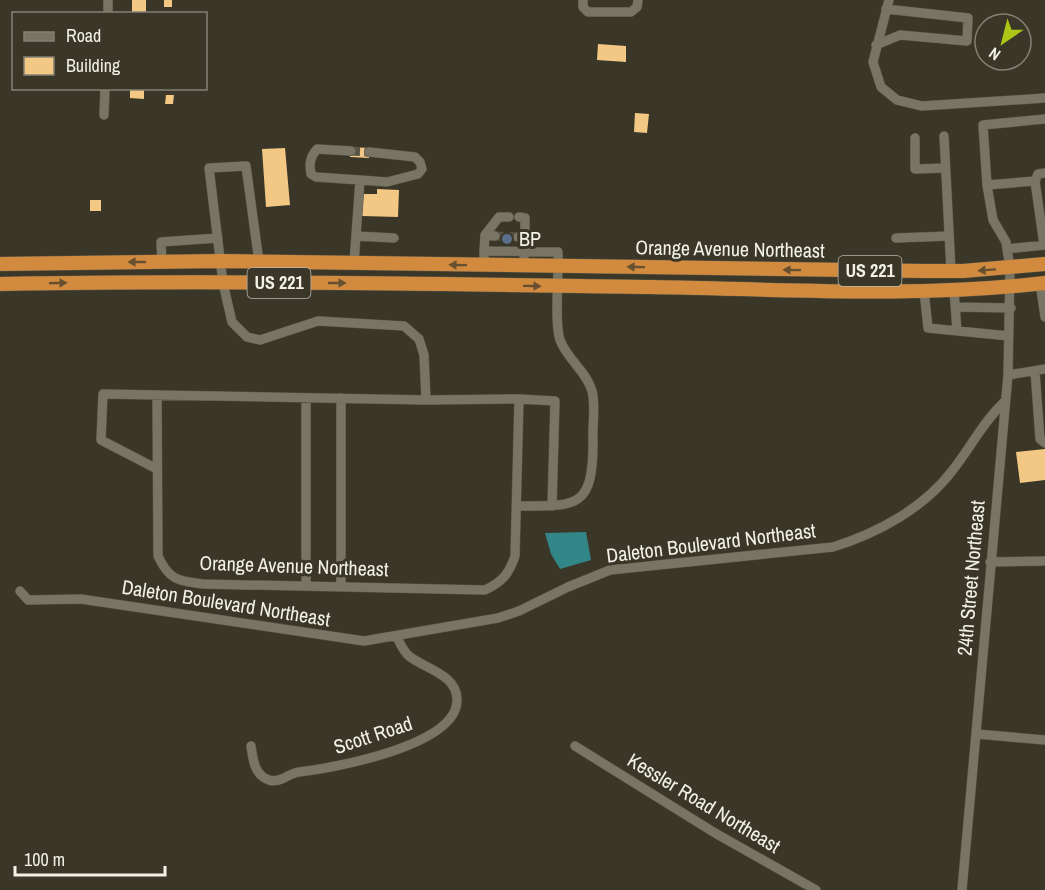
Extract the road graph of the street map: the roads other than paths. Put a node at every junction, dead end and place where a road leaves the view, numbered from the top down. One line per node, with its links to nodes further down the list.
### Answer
1 (583, 0): 2 (street)
2 (638, 0)
3 (888, 5): 4 (street); 4 (street)
4 (876, 45): 6 (street)
5 (105, 90): 7 (street)
6 (1045, 98)
7 (104, 116)
8 (1045, 119): 17 (street, 24th Street Northeast)
9 (944, 136): 13 (street)
10 (915, 138): 13 (street)
11 (351, 151): 15 (street)
12 (369, 152): 15 (street)
13 (945, 168): 21 (street)
14 (1045, 173): 16 (street)
15 (360, 180): 19 (street)
16 (1035, 181): 17 (street); 25 (street)
17 (987, 185): 26 (street, 24th Street Northeast)
18 (485, 235): 20 (street); 27 (street); 28 (street)
19 (356, 236): 23 (street); 32 (street)
20 (495, 236)
21 (949, 236): 24 (street); 38 (street)
22 (219, 238): 29 (street); 30 (street); 31 (street)
23 (394, 238)
24 (896, 238)
25 (1045, 245): 26 (street)
26 (1007, 249): 37 (street, 24th Street Northeast)
27 (484, 250): 28 (street); 35 (street)
28 (524, 259): 35 (highway, Orange Avenue Northeast / US 221); 36 (highway, Orange Avenue Northeast / US 221)
29 (162, 261): 30 (highway, Orange Avenue Northeast / US 221); 33 (highway, Orange Avenue Northeast / US 221, one-way to 33)
30 (221, 261): 31 (highway, Orange Avenue Northeast / US 221); 39 (street)
31 (259, 262): 32 (highway, Orange Avenue Northeast / US 221)
32 (354, 262): 35 (highway, Orange Avenue Northeast / US 221, one-way to 32)
33 (0, 264)
34 (1045, 264): 37 (highway, Orange Avenue Northeast / US 221)
35 (484, 265)
36 (559, 266): 38 (highway, Orange Avenue Northeast / US 221, one-way to 36); 42 (street)
37 (1010, 268): 38 (highway, Orange Avenue Northeast / US 221, one-way to 38); 43 (street, 24th Street Northeast)
38 (951, 271)
39 (223, 283): 41 (highway, Orange Avenue Northeast / US 221, one-way to 39); 42 (highway, Orange Avenue Northeast / US 221, one-way to 42); 57 (street)
40 (1043, 283): 43 (highway, Orange Avenue Northeast / US 221); 48 (street)
41 (0, 284)
42 (559, 286): 45 (highway, Orange Avenue Northeast / US 221); 62 (street)
43 (1010, 286): 44 (highway, Orange Avenue Northeast / US 221); 47 (street, 24th Street Northeast)
44 (954, 290): 45 (highway, Orange Avenue Northeast / US 221); 46 (street)
45 (924, 291): 49 (street)
46 (955, 307): 47 (street); 49 (street)
47 (1011, 308): 50 (street, 24th Street Northeast)
48 (1045, 313)
49 (957, 331): 50 (street)
50 (1009, 336): 52 (street, 24th Street Northeast)
51 (1040, 370): 52 (street); 59 (street)
52 (1008, 375): 58 (street, 24th Street Northeast)
53 (157, 395): 54 (street); 60 (street, Orange Avenue Northeast); 60 (street)
54 (306, 398): 55 (street); 65 (street)
55 (341, 398): 57 (street); 66 (street)
56 (519, 399): 57 (street); 61 (street, Orange Avenue Northeast); 62 (street)
57 (426, 400)
58 (1005, 400): 64 (street, 24th Street Northeast); 68 (street, Daleton Boulevard Northeast)
59 (1045, 443)
60 (157, 469): 65 (street, Orange Avenue Northeast)
61 (517, 506): 62 (street); 66 (street, Orange Avenue Northeast)
62 (552, 506)
63 (1045, 561): 64 (street)
64 (990, 562): 69 (street, 24th Street Northeast)
65 (306, 586): 66 (street, Orange Avenue Northeast)
66 (341, 587)
67 (20, 591): 68 (street, Daleton Boulevard Northeast)
68 (397, 637): 71 (street, Scott Road)
69 (977, 734): 70 (street); 74 (street, 24th Street Northeast)
70 (1045, 740)
71 (251, 746)
72 (575, 746): 73 (street, Kessler Road Northeast)
73 (816, 890)
74 (962, 890)

